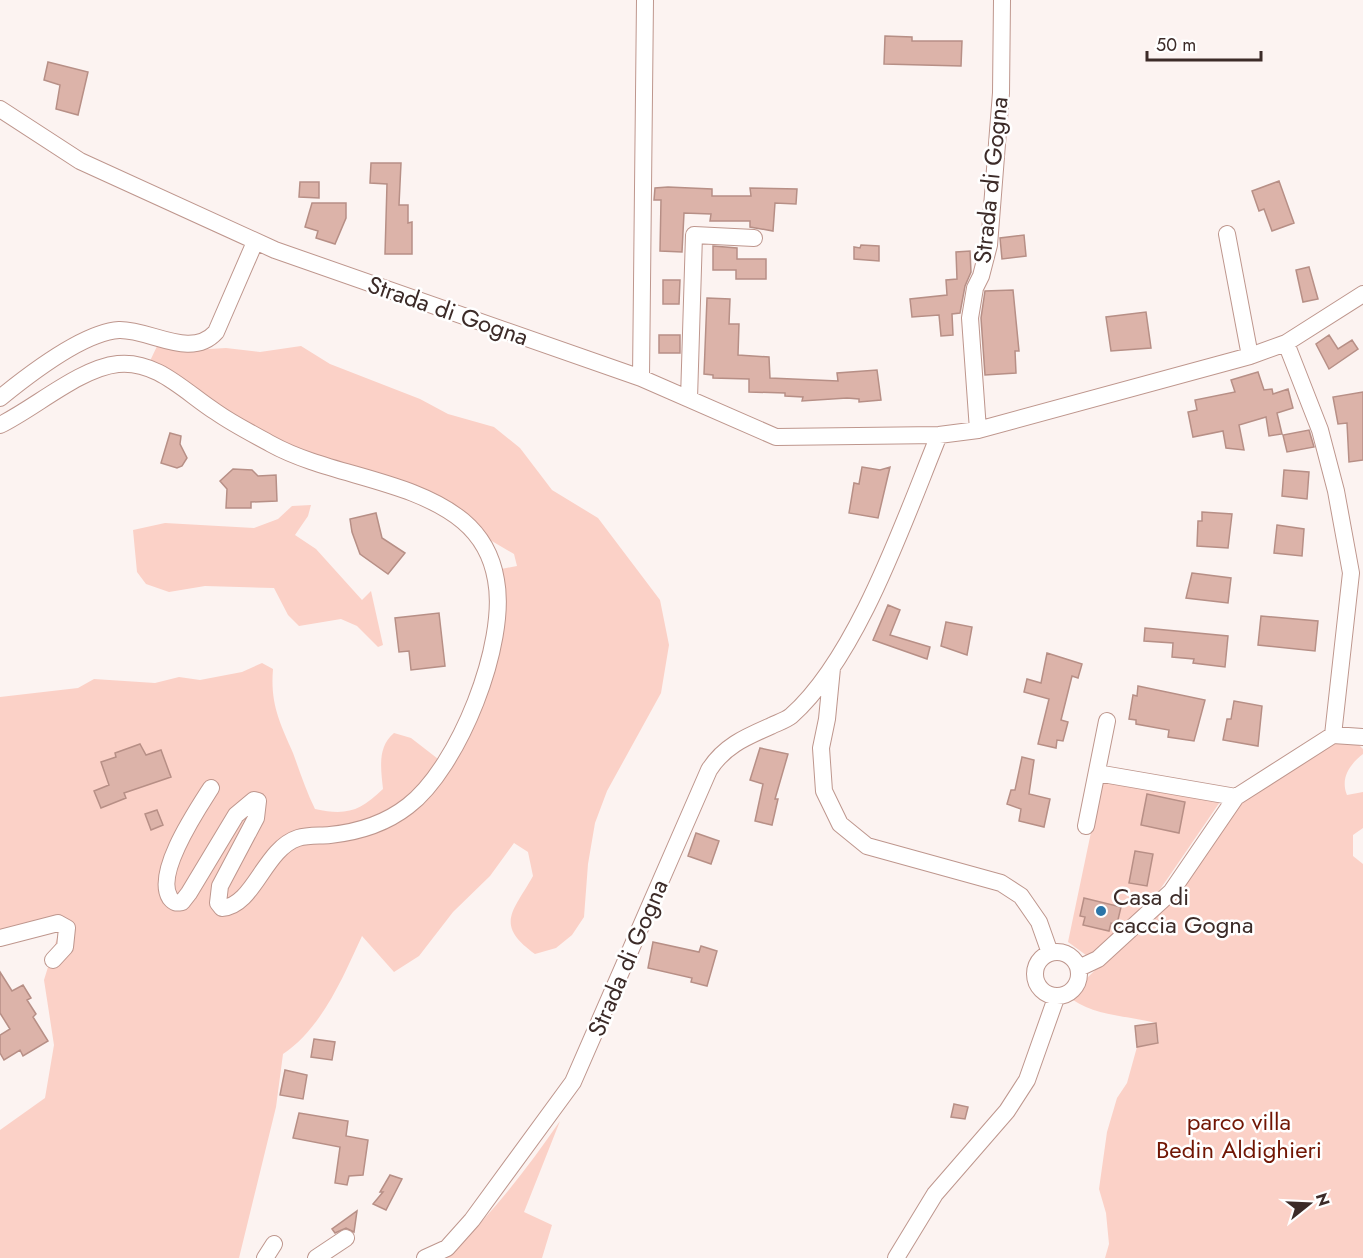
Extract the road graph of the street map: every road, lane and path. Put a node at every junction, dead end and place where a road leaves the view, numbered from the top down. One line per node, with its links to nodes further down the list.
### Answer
1 (645, 0): 10 (street)
2 (1002, 0): 14 (street, Strada di Gogna)
3 (0, 109): 6 (street, Strada di Gogna)
4 (1227, 234): 9 (street)
5 (754, 238): 12 (street)
6 (255, 242): 10 (street, Strada di Gogna); 11 (street)
7 (1363, 294): 8 (street, Strada di Gogna)
8 (1286, 343): 9 (street, Strada di Gogna); 20 (street)
9 (1250, 356): 14 (street, Strada di Gogna)
10 (641, 378): 12 (street, Strada di Gogna)
11 (0, 399)
12 (689, 399): 15 (street, Strada di Gogna)
13 (0, 425): 17 (street)
14 (978, 430): 15 (street, Strada di Gogna)
15 (939, 435): 18 (street, Strada di Gogna)
16 (274, 455): 17 (street)
17 (294, 456): 23 (street)
18 (832, 668): 27 (street, Strada di Gogna); 33 (street, Strada di Gogna)
19 (1107, 721): 22 (street)
20 (1333, 735): 21 (street); 24 (street)
21 (1363, 737)
22 (1097, 773): 24 (street); 25 (street)
23 (211, 788)
24 (1236, 797): 29 (street)
25 (1086, 826)
26 (0, 938): 28 (street)
27 (1050, 953): 29 (street); 30 (street)
28 (53, 960)
29 (1078, 968): 30 (street)
30 (1056, 998): 34 (street)
31 (346, 1238): 32 (street)
32 (316, 1258)
33 (425, 1258)
34 (896, 1258)

